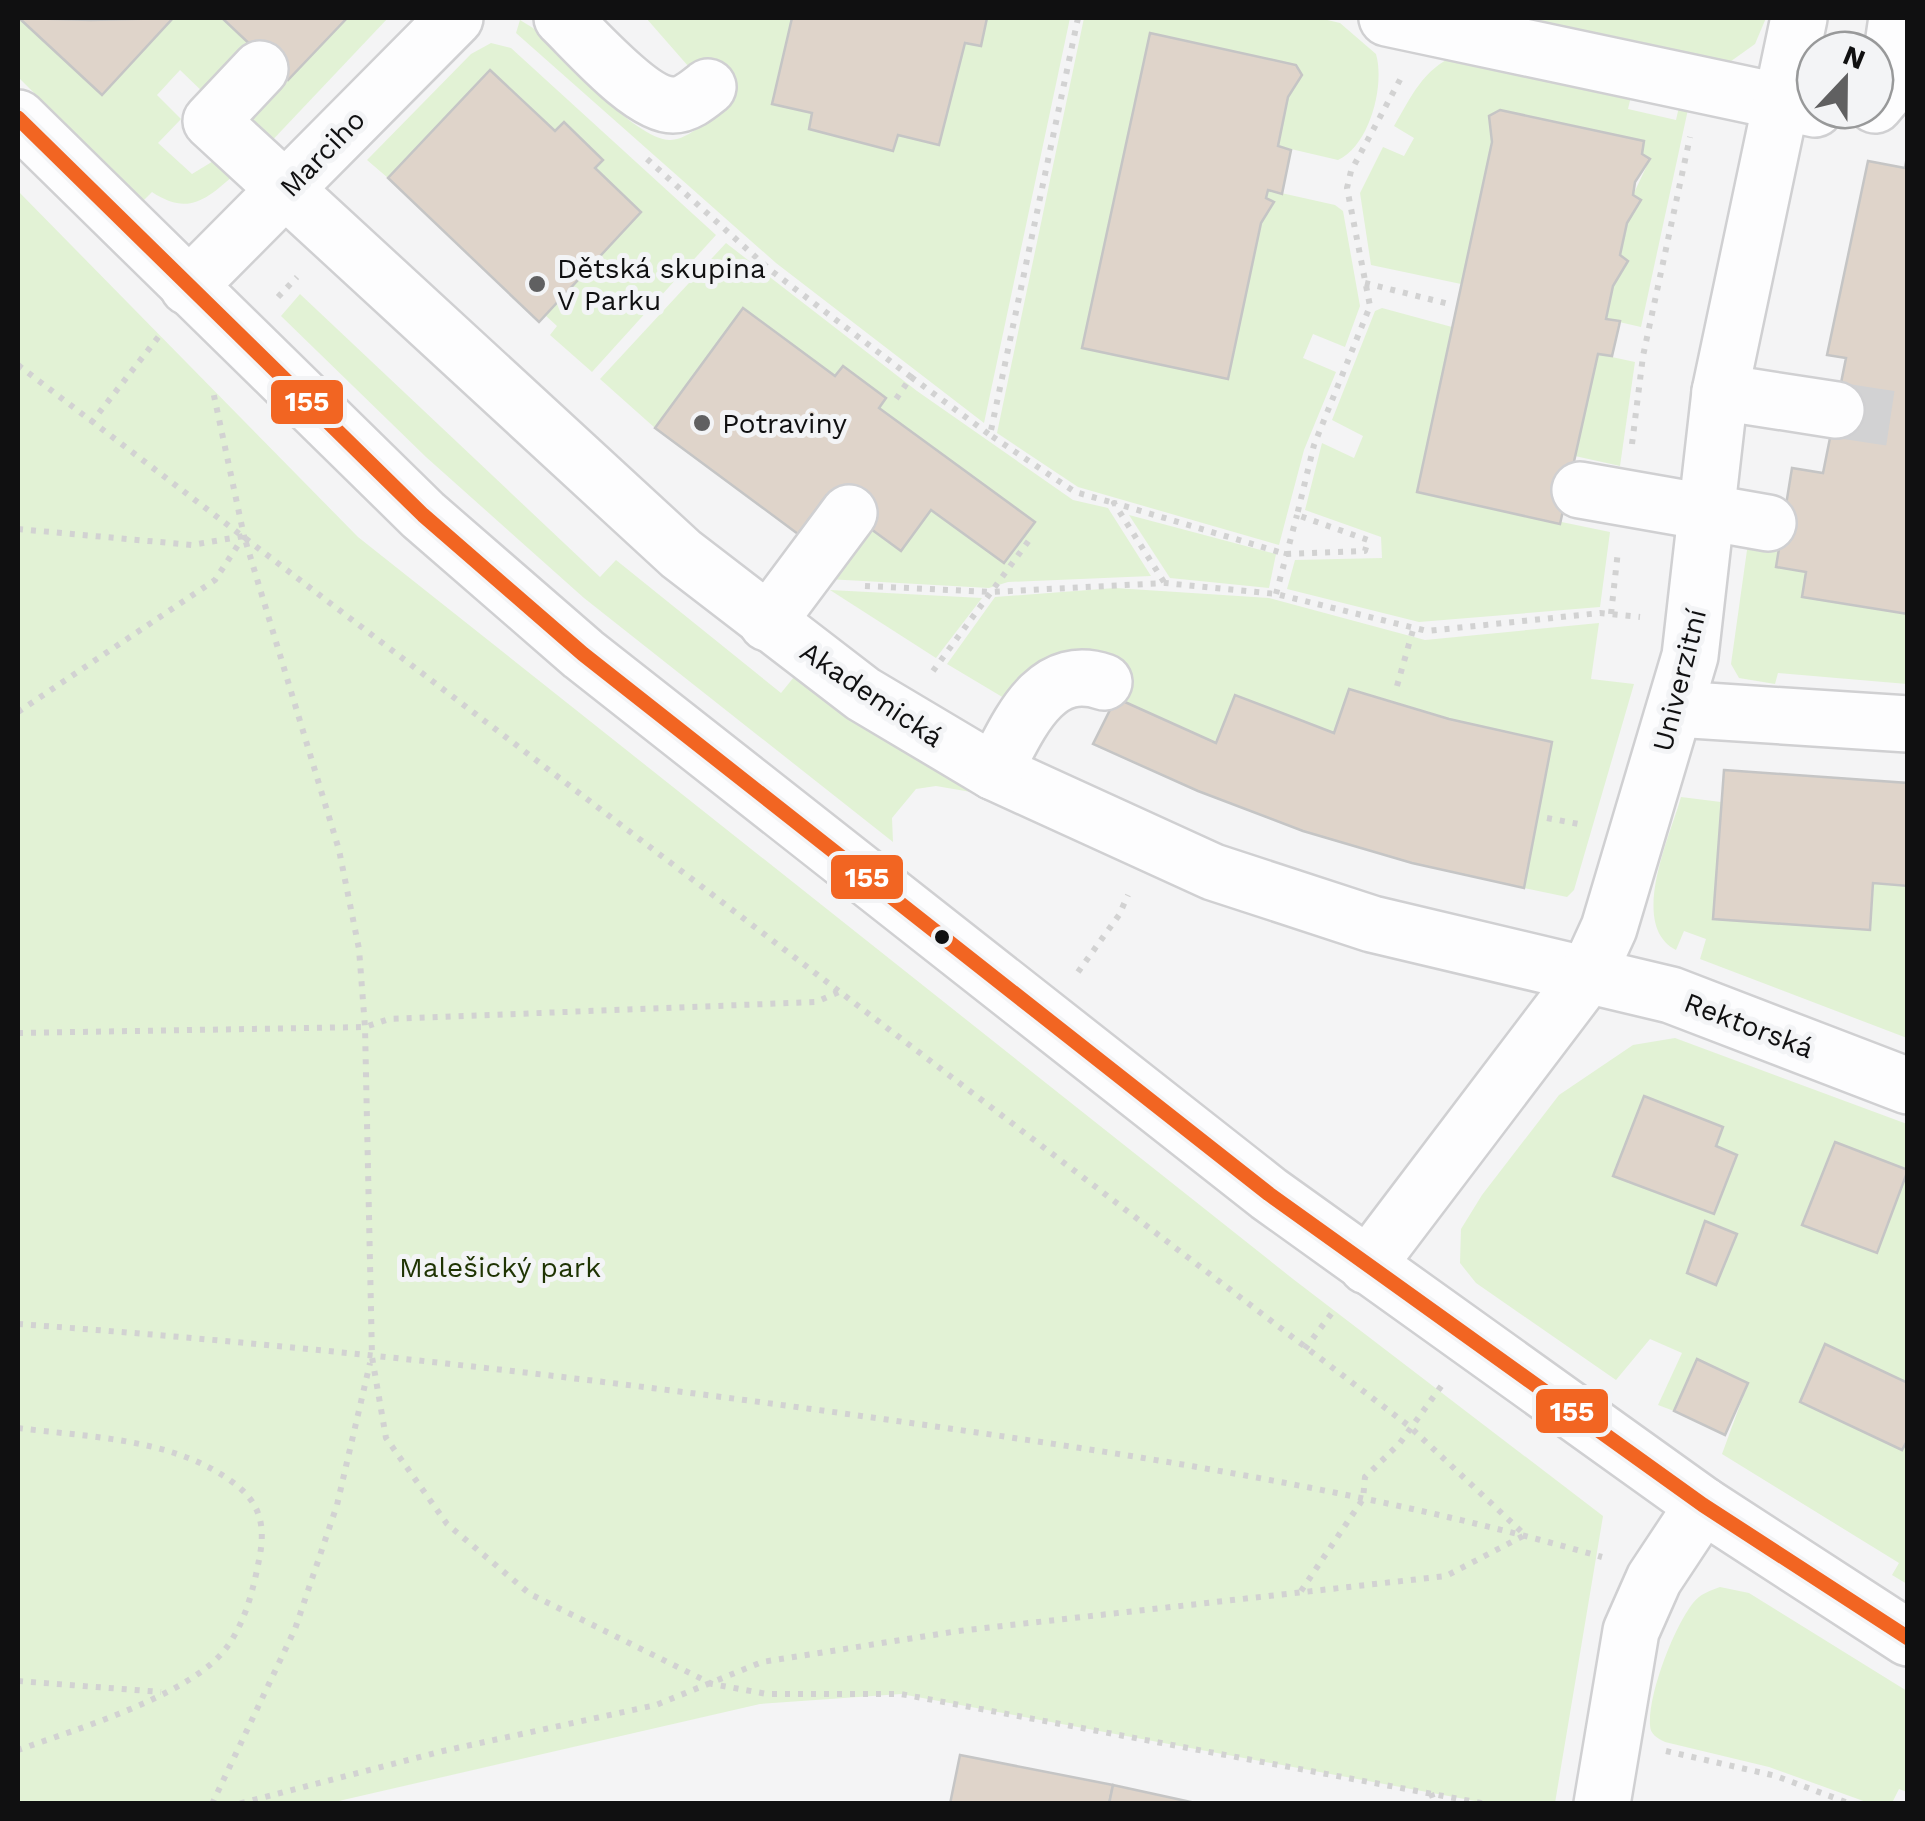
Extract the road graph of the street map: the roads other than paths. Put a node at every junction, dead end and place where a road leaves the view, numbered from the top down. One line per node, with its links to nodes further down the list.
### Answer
1 (454, 18): 9 (street, Marciho)
2 (562, 18): 5 (street)
3 (1402, 20): 6 (street)
4 (260, 68): 9 (street, Akademická)
5 (708, 87)
6 (1795, 105)
7 (18, 118): 10 (street)
8 (1798, 130): 11 (street, Univerzitní)
9 (286, 191): 10 (street, Marciho); 17 (street, Akademická)
10 (179, 305): 24 (street)
11 (1720, 392): 12 (street); 14 (street, Univerzitní)
12 (1836, 410)
13 (1602, 494): 14 (street)
14 (1706, 512): 16 (street); 19 (street, Univerzitní)
15 (850, 513): 17 (street)
16 (1768, 523)
17 (767, 623): 21 (street, Akademická)
18 (1104, 682): 21 (street)
19 (1676, 709): 20 (street); 22 (street, Univerzitní)
20 (1908, 724)
21 (994, 772): 22 (street, Akademická)
22 (1587, 976): 23 (street, Rektorská); 24 (street, Univerzitní)
23 (1908, 1086)
24 (1366, 1266): 25 (street)
25 (1704, 1505): 26 (street); 27 (street)
26 (1908, 1638)
27 (1602, 1804)

